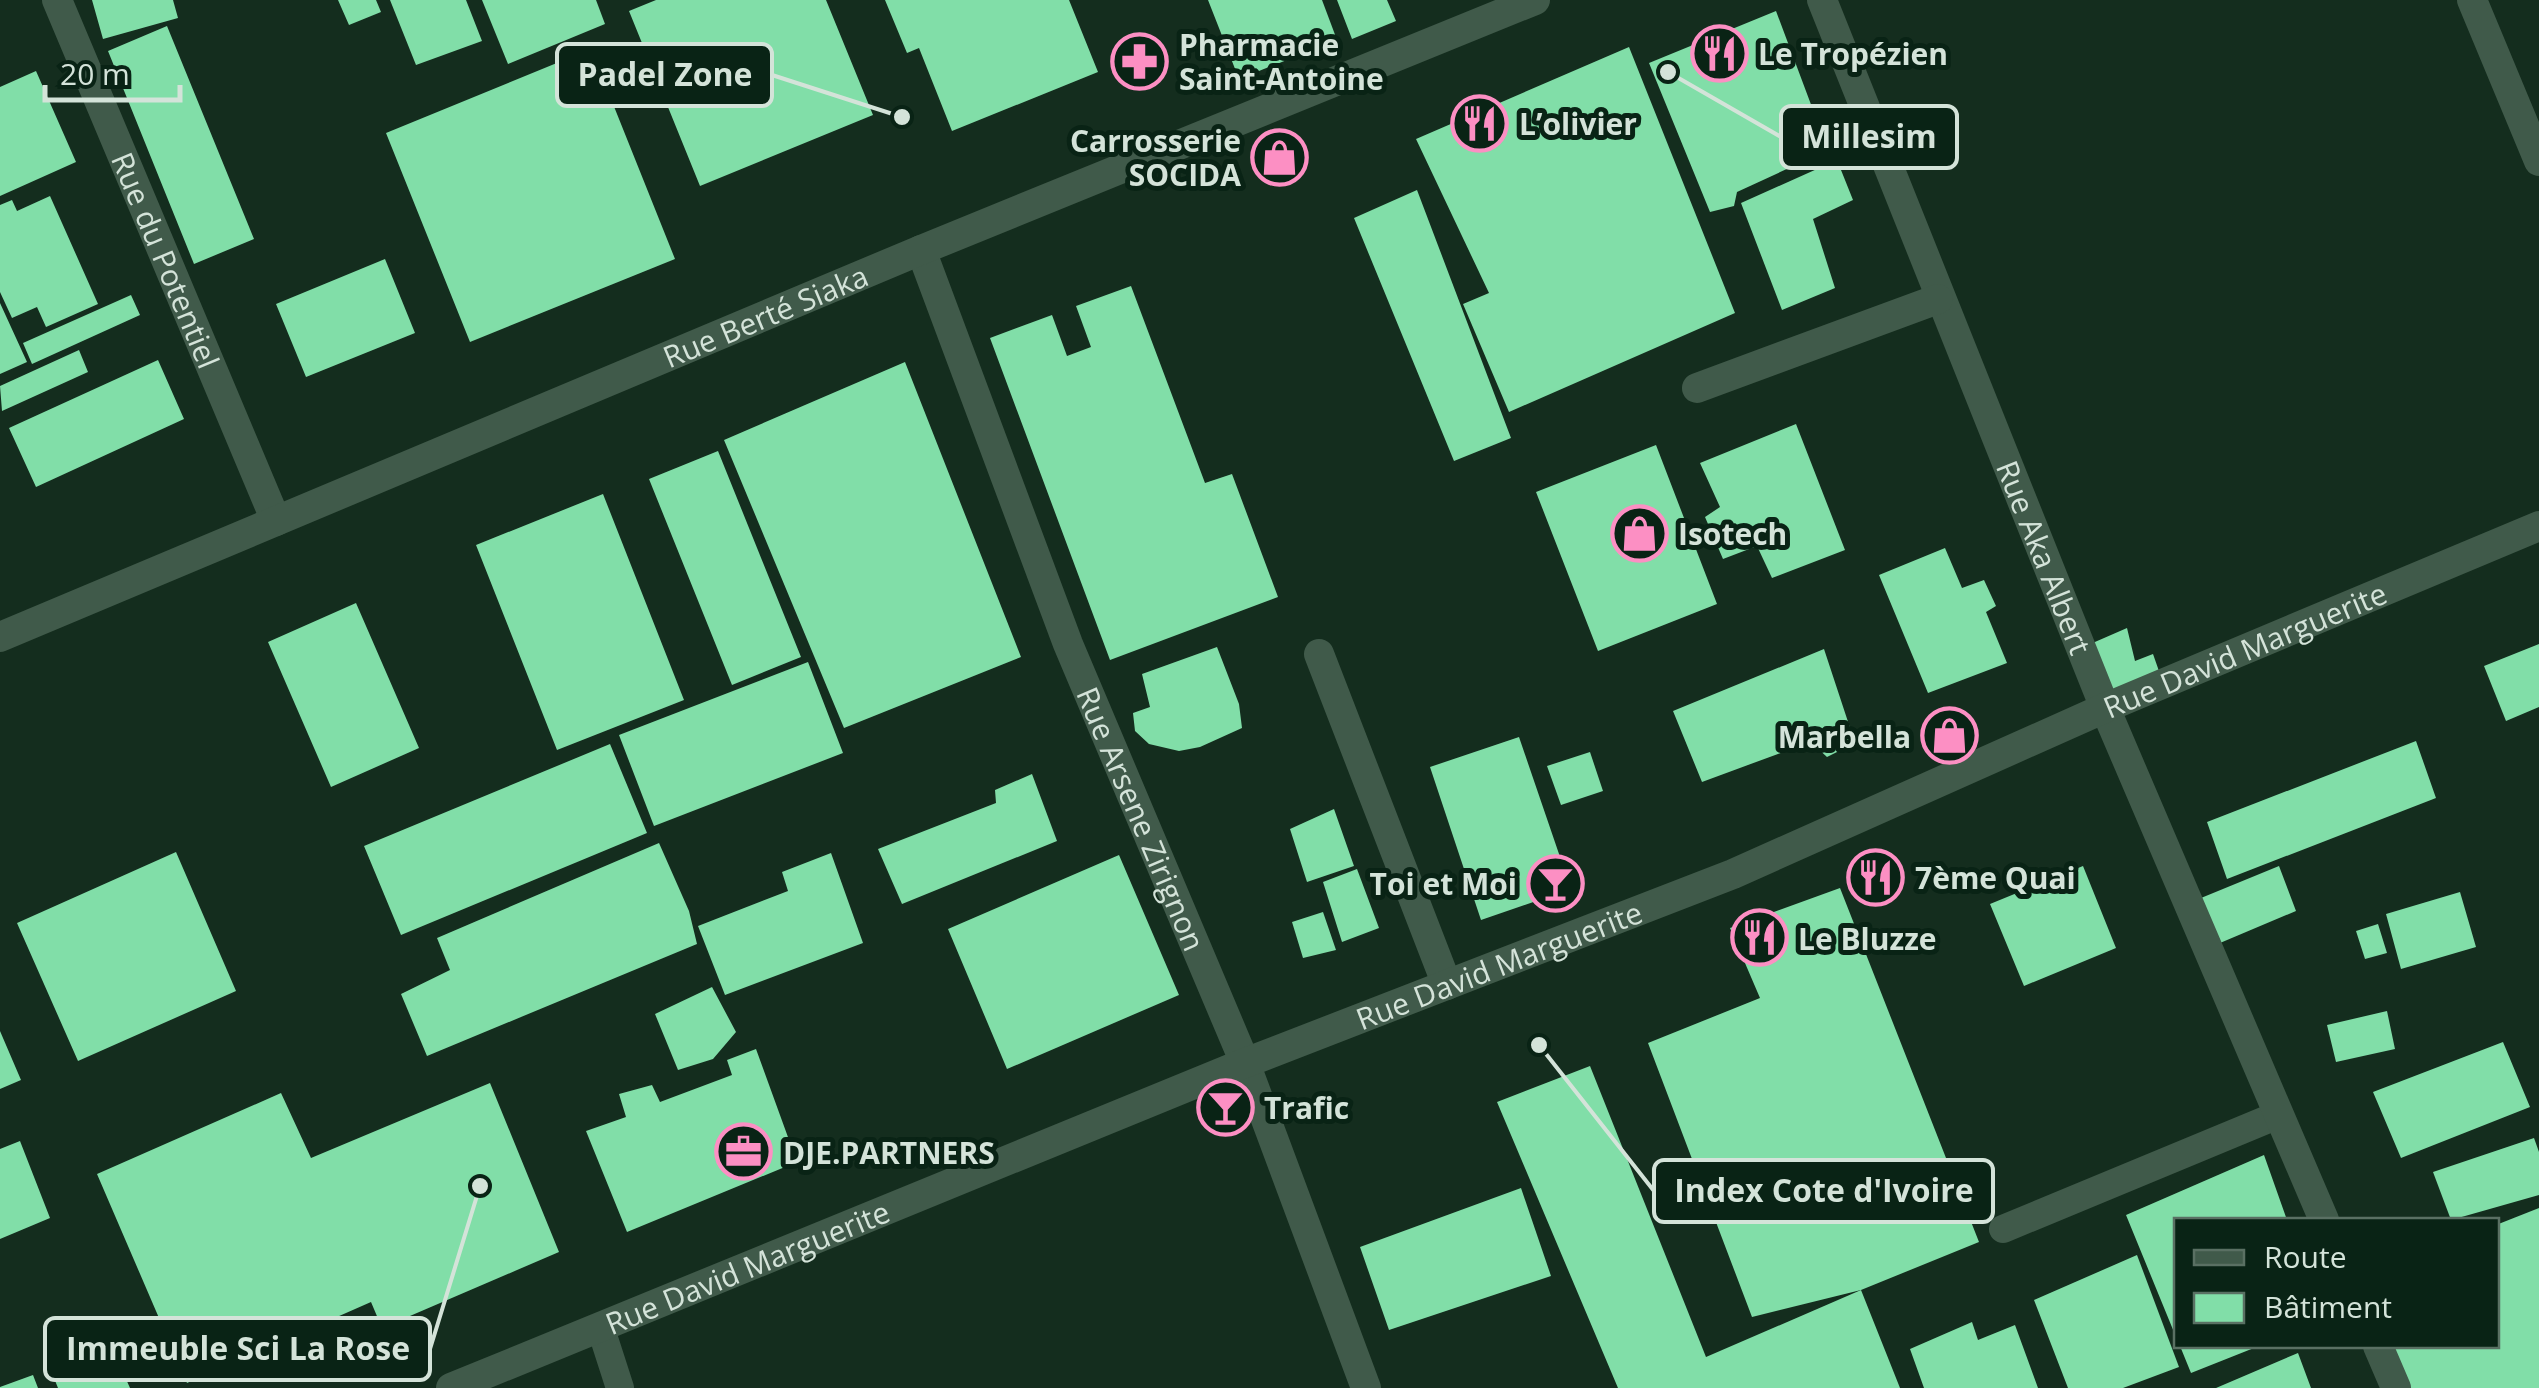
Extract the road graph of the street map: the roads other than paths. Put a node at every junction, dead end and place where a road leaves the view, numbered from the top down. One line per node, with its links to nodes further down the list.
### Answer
1 (58, 0): 9 (street, Rue du Potentiel)
2 (1535, 0): 6 (street, Rue Berté Siaka)
3 (1822, 0): 7 (street, Rue Aka Albert)
4 (2472, 0): 5 (street)
5 (2539, 160)
6 (921, 250): 9 (street, Rue Berté Siaka); 15 (street, Rue Arsene Zirignon)
7 (1938, 299): 8 (street); 13 (street, Rue Aka Albert)
8 (1697, 388)
9 (276, 521): 11 (street, Rue Berté Siaka)
10 (2539, 526): 13 (street, Rue David Marguerite)
11 (0, 636)
12 (1319, 654): 14 (street)
13 (2105, 708): 14 (street, Rue David Marguerite); 16 (street, Rue Aka Albert)
14 (1447, 986): 15 (street, Rue David Marguerite)
15 (1245, 1063): 19 (street, Rue David Marguerite); 23 (street, Rue Arsene Zirignon)
16 (2278, 1115): 17 (street, Rue Aka Albert); 18 (lane)
17 (2323, 1218)
18 (2003, 1229)
19 (601, 1329): 21 (street, Rue David Marguerite); 22 (lane)
20 (2379, 1348): 24 (street)
21 (451, 1388)
22 (620, 1388)
23 (1366, 1388)
24 (2396, 1388)

